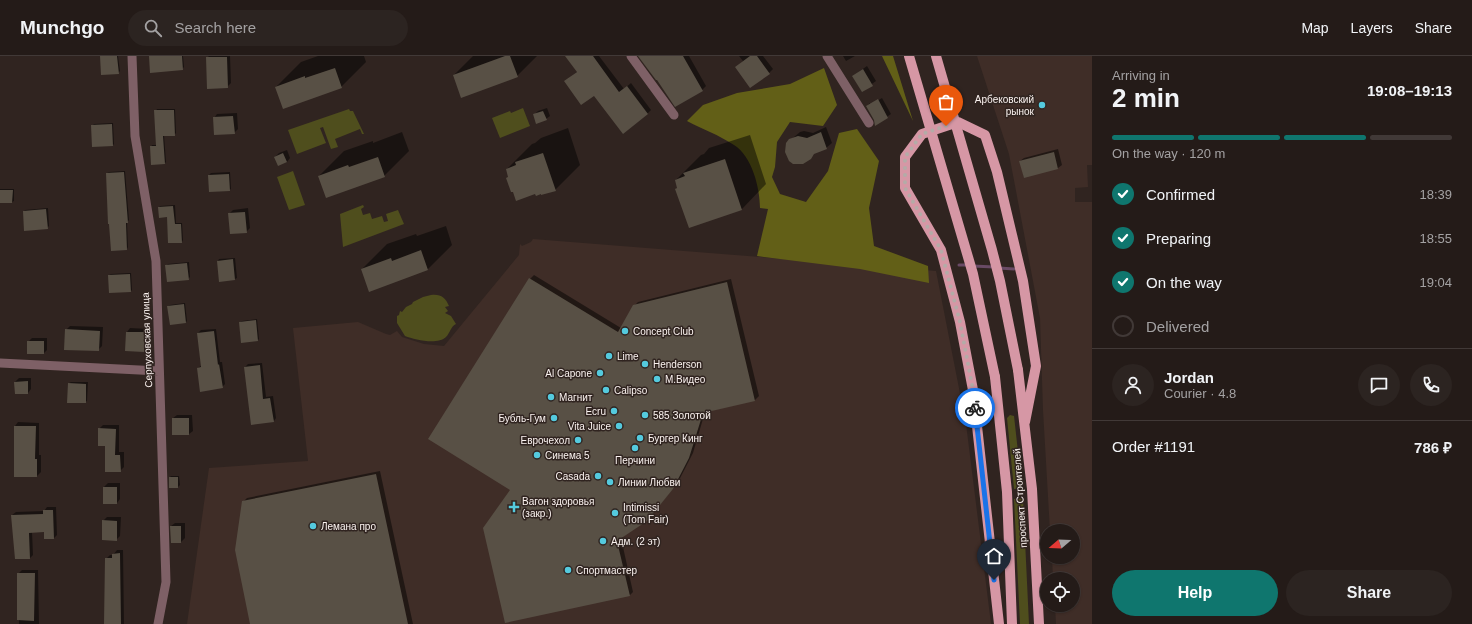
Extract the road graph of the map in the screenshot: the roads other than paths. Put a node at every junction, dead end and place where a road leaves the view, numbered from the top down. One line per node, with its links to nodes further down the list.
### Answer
1 (132, 56): 9 (street, Серпуховская улица)
2 (631, 56): 6 (street)
3 (827, 56): 7 (street)
4 (909, 56): 13 (main road, проспект Строителей, bridge)
5 (936, 56): 10 (main road, проспект Строителей, bridge)
6 (674, 115)
7 (869, 123)
8 (0, 363): 9 (street)
9 (159, 371): 11 (street, Серпуховская улица)
10 (1025, 422): 12 (main road); 14 (main road, проспект Строителей)
11 (158, 624)
12 (999, 624)
13 (1012, 624)
14 (1039, 624)

